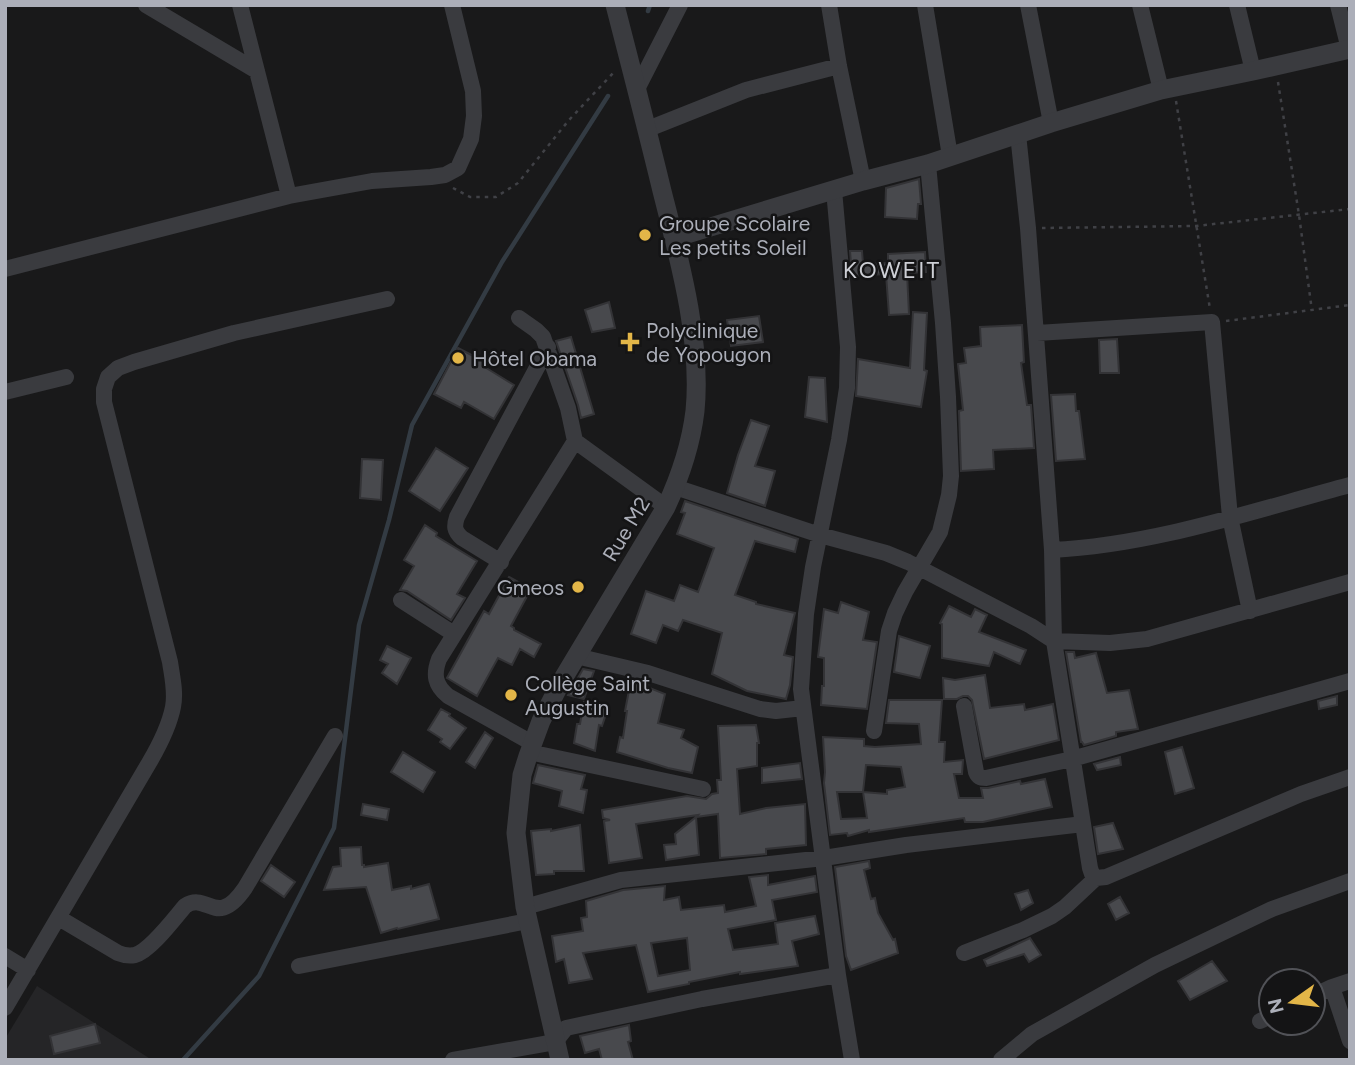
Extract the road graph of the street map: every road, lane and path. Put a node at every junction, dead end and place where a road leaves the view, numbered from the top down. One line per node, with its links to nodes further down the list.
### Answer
1 (146, 5): 16 (street)
2 (240, 5): 16 (street)
3 (452, 5): 25 (street)
4 (615, 5): 13 (street, Rue M2)
5 (680, 5): 18 (street)
6 (829, 5): 14 (street)
7 (925, 5): 23 (street)
8 (1028, 5): 20 (street)
9 (1140, 5): 19 (street)
10 (1237, 5): 17 (street)
11 (1338, 5): 12 (street)
12 (1349, 49): 15 (street)
13 (628, 56): 18 (street, Rue M2); 25 (path)
14 (839, 66): 21 (street); 26 (street)
15 (1276, 66): 17 (street); 30 (path)
16 (257, 71): 28 (street)
17 (1253, 71): 19 (street)
18 (637, 89): 21 (street, Rue M2)
19 (1167, 89): 20 (street); 31 (path)
20 (1051, 123): 22 (street)
21 (648, 129): 33 (street, Rue M2)
22 (1018, 134): 23 (street); 32 (street)
23 (950, 156): 24 (street)
24 (928, 164): 26 (street); 52 (street)
25 (431, 177): 28 (street)
26 (863, 181): 27 (street)
27 (834, 190): 33 (street); 49 (street)
28 (289, 196): 34 (street)
29 (1350, 209): 30 (path)
30 (1299, 215): 31 (path); 37 (path)
31 (1196, 226): 32 (path); 39 (path)
32 (1028, 228): 40 (street)
33 (674, 238): 46 (street, Rue M2)
34 (5, 269)
35 (387, 299): 73 (street)
36 (1350, 305): 37 (path)
37 (1312, 311): 39 (path)
38 (519, 318): 41 (street)
39 (1212, 322): 40 (street); 48 (street)
40 (1037, 333): 50 (street)
41 (548, 347): 44 (street); 51 (street)
42 (66, 377): 43 (street)
43 (5, 392)
44 (575, 441): 47 (street); 51 (street)
45 (1350, 485): 48 (street)
46 (675, 487): 47 (street, Rue M2); 49 (street)
47 (666, 507): 58 (street, Rue M2)
48 (1230, 517): 50 (street); 55 (street)
49 (820, 535): 52 (street); 61 (street)
50 (1052, 550): 57 (street)
51 (501, 562): 56 (street)
52 (919, 568): 57 (street); 62 (street)
53 (1350, 582): 55 (street)
54 (401, 600): 56 (street)
55 (1250, 611): 57 (street)
56 (454, 634): 64 (street)
57 (1054, 641): 65 (street)
58 (576, 656): 61 (street); 64 (street, Rue M2)
59 (1350, 681): 65 (street)
60 (964, 706): 65 (street)
61 (803, 708): 69 (street)
62 (874, 730)
63 (335, 736): 73 (street)
64 (531, 748): 67 (street); 72 (street, Rue M2)
65 (1072, 759): 68 (street)
66 (1350, 777): 70 (street)
67 (703, 789)
68 (1083, 824): 69 (street); 70 (street)
69 (824, 858): 72 (street); 78 (street)
70 (1096, 878): 74 (street)
71 (1350, 881): 87 (street)
72 (527, 914): 76 (street); 84 (street, Rue M2)
73 (59, 918): 77 (street)
74 (964, 953)
75 (5, 956): 77 (street)
76 (299, 966)
77 (28, 970): 82 (street)
78 (838, 975): 84 (street); 86 (street)
79 (1350, 981): 80 (street)
80 (1332, 986): 81 (street); 83 (street)
81 (1327, 989)
82 (5, 1008)
83 (1350, 1041)
84 (557, 1051): 85 (street)
85 (453, 1060)
86 (852, 1060)
87 (1001, 1060)

